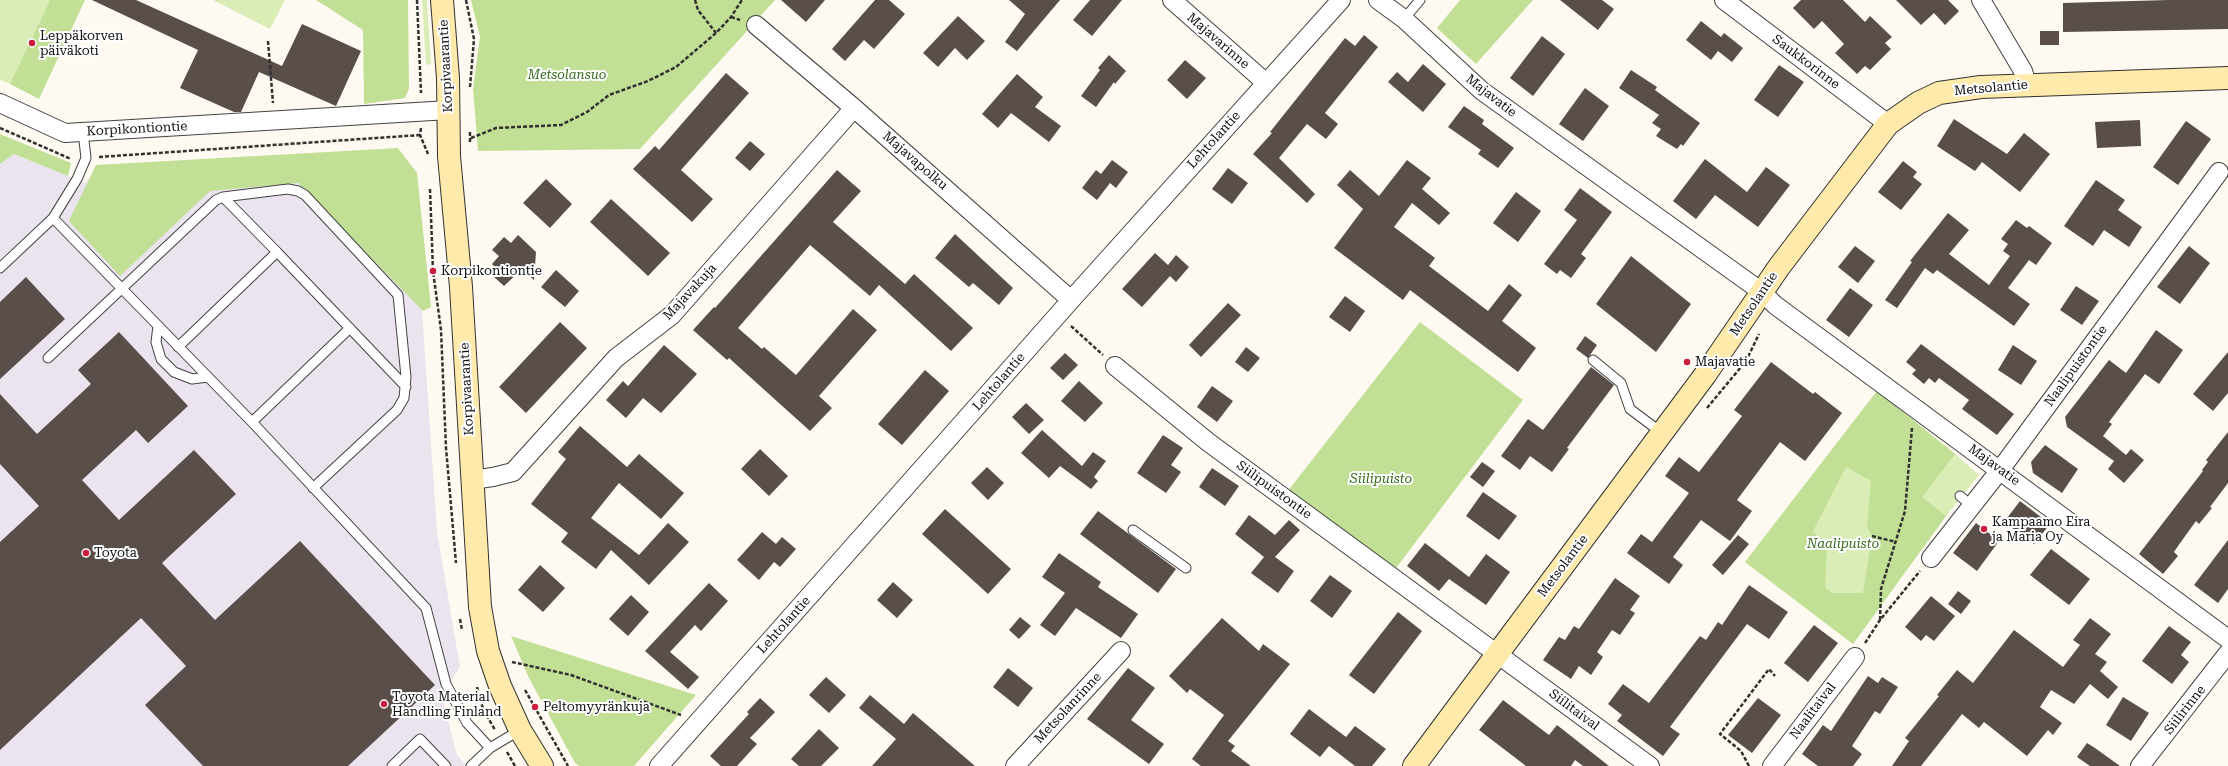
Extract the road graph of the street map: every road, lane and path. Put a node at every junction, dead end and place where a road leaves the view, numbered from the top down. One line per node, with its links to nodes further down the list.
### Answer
1 (442, 0): 22 (street, Korpivaarantie)
2 (466, 0): 19 (path)
3 (695, 0): 14 (path)
4 (742, 0): 11 (path)
5 (1172, 0): 17 (street, Majavarinne)
6 (1341, 0): 17 (street, Lehtolantie)
7 (1378, 0): 12 (street, Majavatie)
8 (1420, 0): 12 (lane)
9 (1724, 0): 24 (street, Saukkorinne)
10 (1981, 0): 18 (street)
11 (731, 17): 13 (path); 14 (path)
12 (1404, 19): 39 (street, Majavatie)
13 (749, 23): 21 (street, Majavapolku)
14 (716, 33): 29 (path)
15 (268, 41): 23 (path)
16 (2228, 78): 18 (street, Metsolantie)
17 (1265, 82): 40 (street, Lehtolantie)
18 (2027, 85): 24 (street, Metsolantie)
19 (468, 94)
20 (0, 103): 27 (street, Korpikontiontie)
21 (854, 108): 40 (street, Majavapolku); 55 (street, Majavakuja)
22 (449, 110): 23 (street, Korpikontiontie); 55 (street, Korpivaarantie)
23 (274, 120): 27 (street, Korpikontiontie); 30 (path)
24 (1888, 124): 39 (street, Metsolantie)
25 (0, 128): 32 (path)
26 (470, 130): 29 (path)
27 (83, 132): 32 (lane)
28 (420, 135): 30 (path)
29 (471, 138): 31 (path)
30 (276, 145): 32 (path)
31 (468, 149)
32 (86, 158): 35 (lane)
33 (2219, 172): 54 (street, Naalipuistontie)
34 (223, 197): 36 (lane); 38 (lane); 49 (lane)
35 (53, 218): 37 (lane); 38 (lane)
36 (277, 252): 43 (lane); 44 (lane)
37 (2, 262)
38 (122, 289): 42 (lane); 45 (lane)
39 (1769, 298): 50 (street, Majavatie); 51 (path); 53 (street, Metsolantie)
40 (1071, 300): 41 (street, Lehtolantie)
41 (1058, 315): 47 (path); 79 (street, Lehtolantie)
42 (158, 326): 44 (lane); 48 (lane)
43 (350, 328): 49 (lane); 52 (lane)
44 (178, 346): 48 (lane)
45 (48, 358)
46 (1593, 360): 53 (lane)
47 (1115, 366): 66 (street, Siilipuistontie)
48 (208, 378): 52 (lane)
49 (406, 387): 56 (lane)
50 (1916, 409): 54 (street, Majavatie); 59 (path)
51 (1703, 414)
52 (252, 422): 56 (lane)
53 (1662, 433): 66 (street, Metsolantie)
54 (2000, 470): 60 (street, Naalipuistontie); 63 (street, Majavatie)
55 (472, 480): 72 (street, Korpivaarantie)
56 (313, 488): 73 (lane)
57 (1133, 530): 61 (lane)
58 (1872, 536): 59 (path)
59 (1896, 542): 62 (path)
60 (1931, 558): 62 (path)
61 (1186, 568)
62 (1880, 620): 67 (path)
63 (2228, 639)
64 (1121, 651): 80 (street, Metsolanrinne)
65 (2228, 653): 85 (street, Siilirinne)
66 (1498, 654): 81 (street, Metsolantie); 82 (street, Siilitaival)
67 (1855, 656): 84 (street, Naalitaival)
68 (512, 668): 71 (path)
69 (1774, 676): 83 (path)
70 (524, 687): 78 (path)
71 (685, 716)
72 (520, 730): 73 (lane); 77 (street, Korpivaarantie)
73 (490, 748): 76 (lane)
74 (392, 766): 75 (lane)
75 (446, 766)
76 (471, 766)
77 (542, 766)
78 (568, 766)
79 (659, 766)
80 (1015, 766)
81 (1414, 766)
82 (1650, 766)
83 (1749, 766)
84 (1772, 766)
85 (2140, 766)

